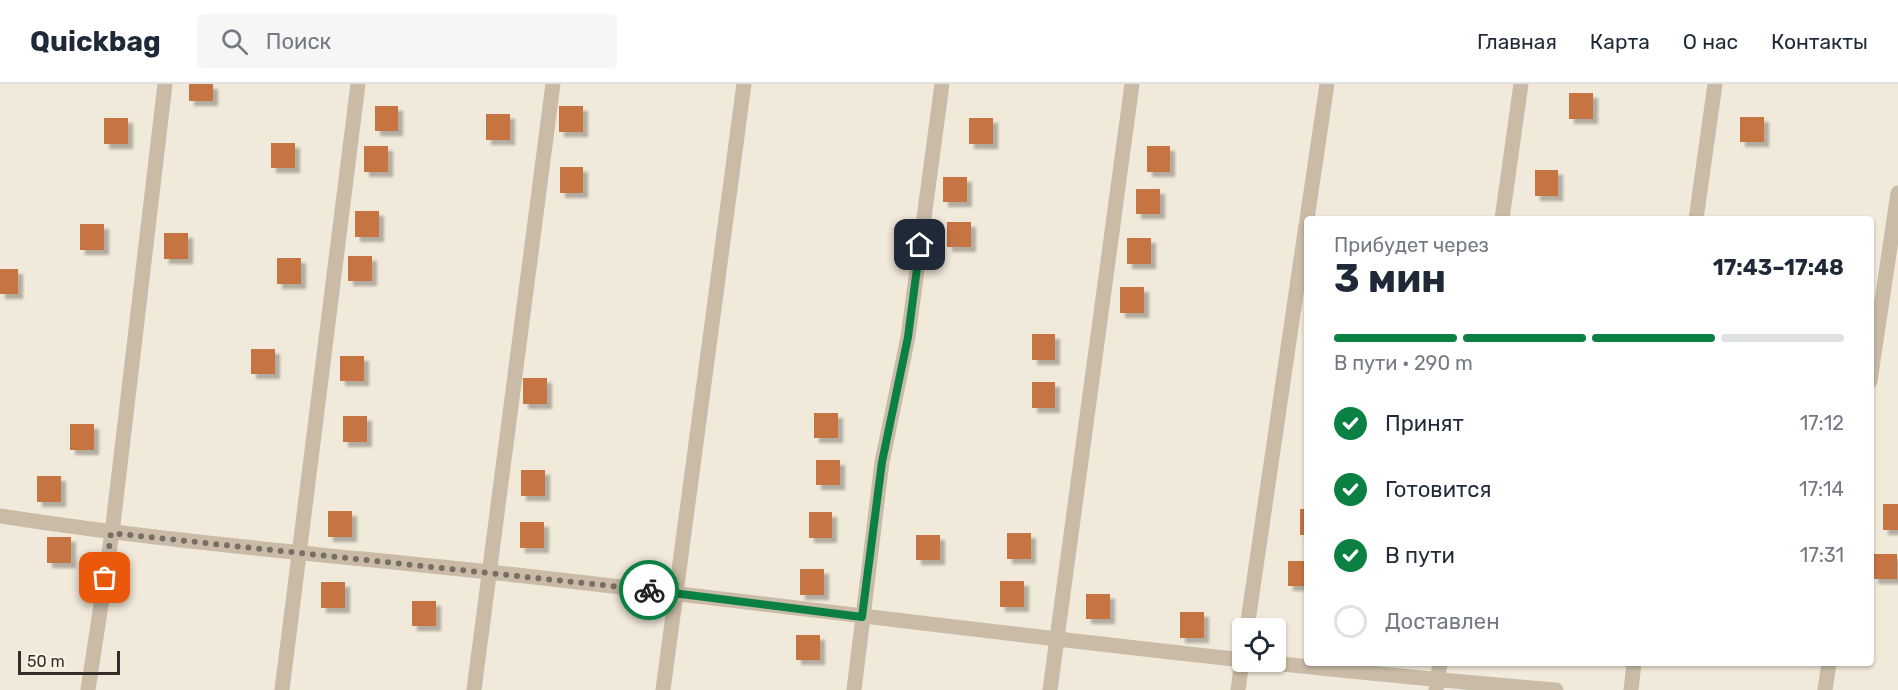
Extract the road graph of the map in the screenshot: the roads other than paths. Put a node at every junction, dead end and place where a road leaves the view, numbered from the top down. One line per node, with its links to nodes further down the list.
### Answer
1 (165, 84): 17 (street)
2 (358, 84): 18 (street)
3 (553, 84): 19 (street)
4 (744, 84): 20 (street)
5 (942, 84): 21 (street)
6 (1132, 84): 23 (street)
7 (1327, 84): 11 (street)
8 (1521, 84): 12 (street)
9 (1715, 84): 13 (street)
10 (1898, 193): 15 (street)
11 (1307, 216)
12 (1502, 216)
13 (1696, 216)
14 (1304, 239): 22 (street)
15 (1874, 354)
16 (0, 516): 17 (street)
17 (111, 533): 18 (street); 31 (street)
18 (300, 553): 19 (street); 32 (street)
19 (490, 571): 20 (street); 33 (street)
20 (675, 593): 21 (street); 34 (street)
21 (862, 617): 23 (street); 35 (street)
22 (1248, 618)
23 (1057, 640): 24 (street); 36 (street)
24 (1232, 660)
25 (1286, 666): 30 (street)
26 (1440, 666): 30 (street)
27 (1635, 666): 39 (street)
28 (1829, 666): 40 (street)
29 (1240, 672): 37 (street)
30 (1437, 685): 38 (street)
31 (88, 690)
32 (282, 690)
33 (474, 690)
34 (663, 690)
35 (854, 690)
36 (1050, 690)
37 (1238, 690)
38 (1556, 690)
39 (1631, 690)
40 (1825, 690)

